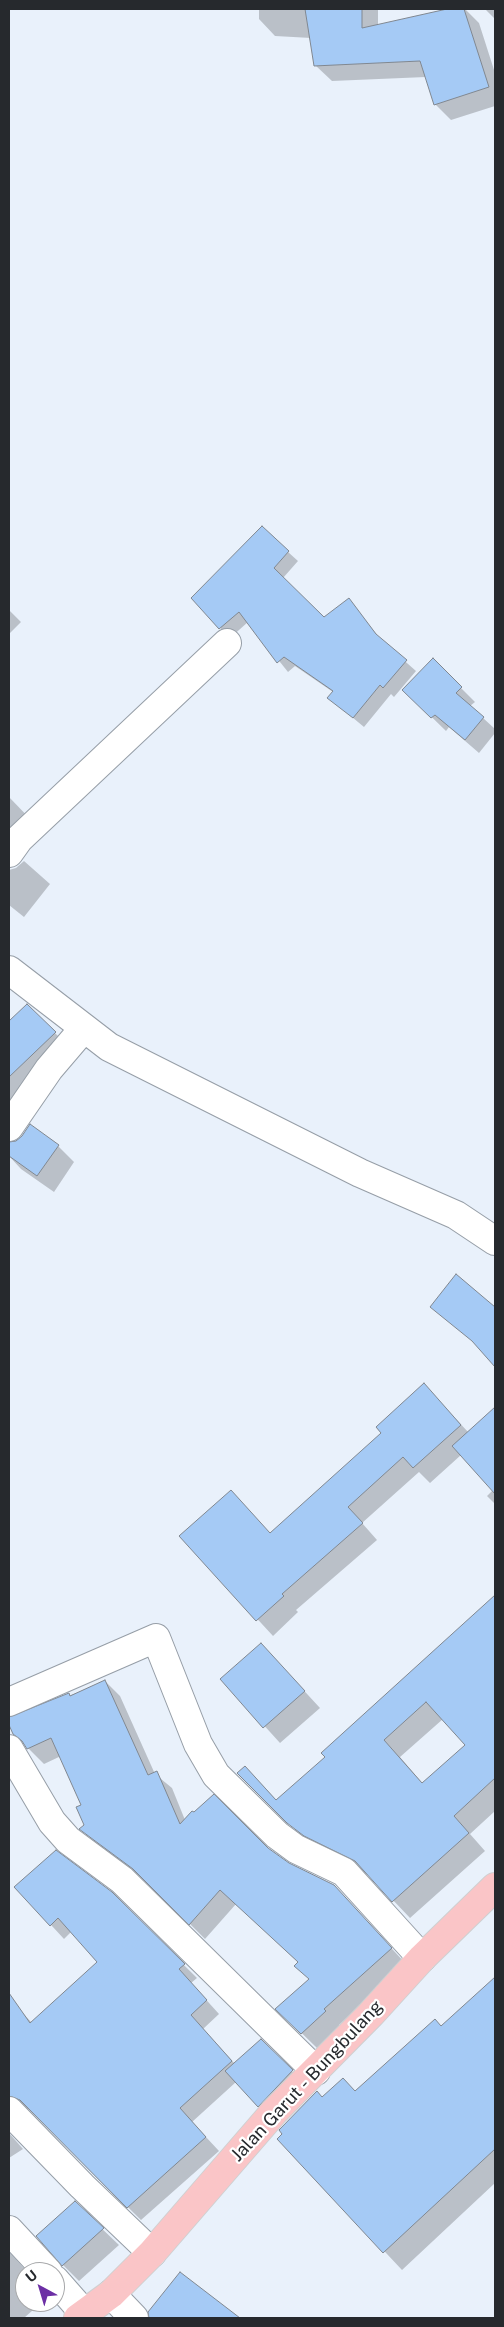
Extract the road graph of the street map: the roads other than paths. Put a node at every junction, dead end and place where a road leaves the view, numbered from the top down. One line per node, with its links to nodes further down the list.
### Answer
1 (227, 643): 2 (street)
2 (9, 853)
3 (9, 970): 4 (street)
4 (84, 1028): 5 (street); 6 (street)
5 (9, 1127)
6 (495, 1241)
7 (9, 1702): 10 (street)
8 (9, 1749): 11 (street)
9 (495, 1887): 10 (main road, Jalan Garut - Bungbulang)
10 (422, 1958): 11 (main road, Jalan Garut - Bungbulang)
11 (316, 2071): 14 (main road, Jalan Garut - Bungbulang)
12 (9, 2111): 14 (street)
13 (9, 2230): 15 (street)
14 (152, 2252): 17 (main road, Jalan Garut - Bungbulang)
15 (39, 2262)
16 (65, 2294): 18 (street)
17 (111, 2294): 18 (main road, Jalan Garut - Bungbulang); 19 (street)
18 (81, 2316)
19 (134, 2318)

